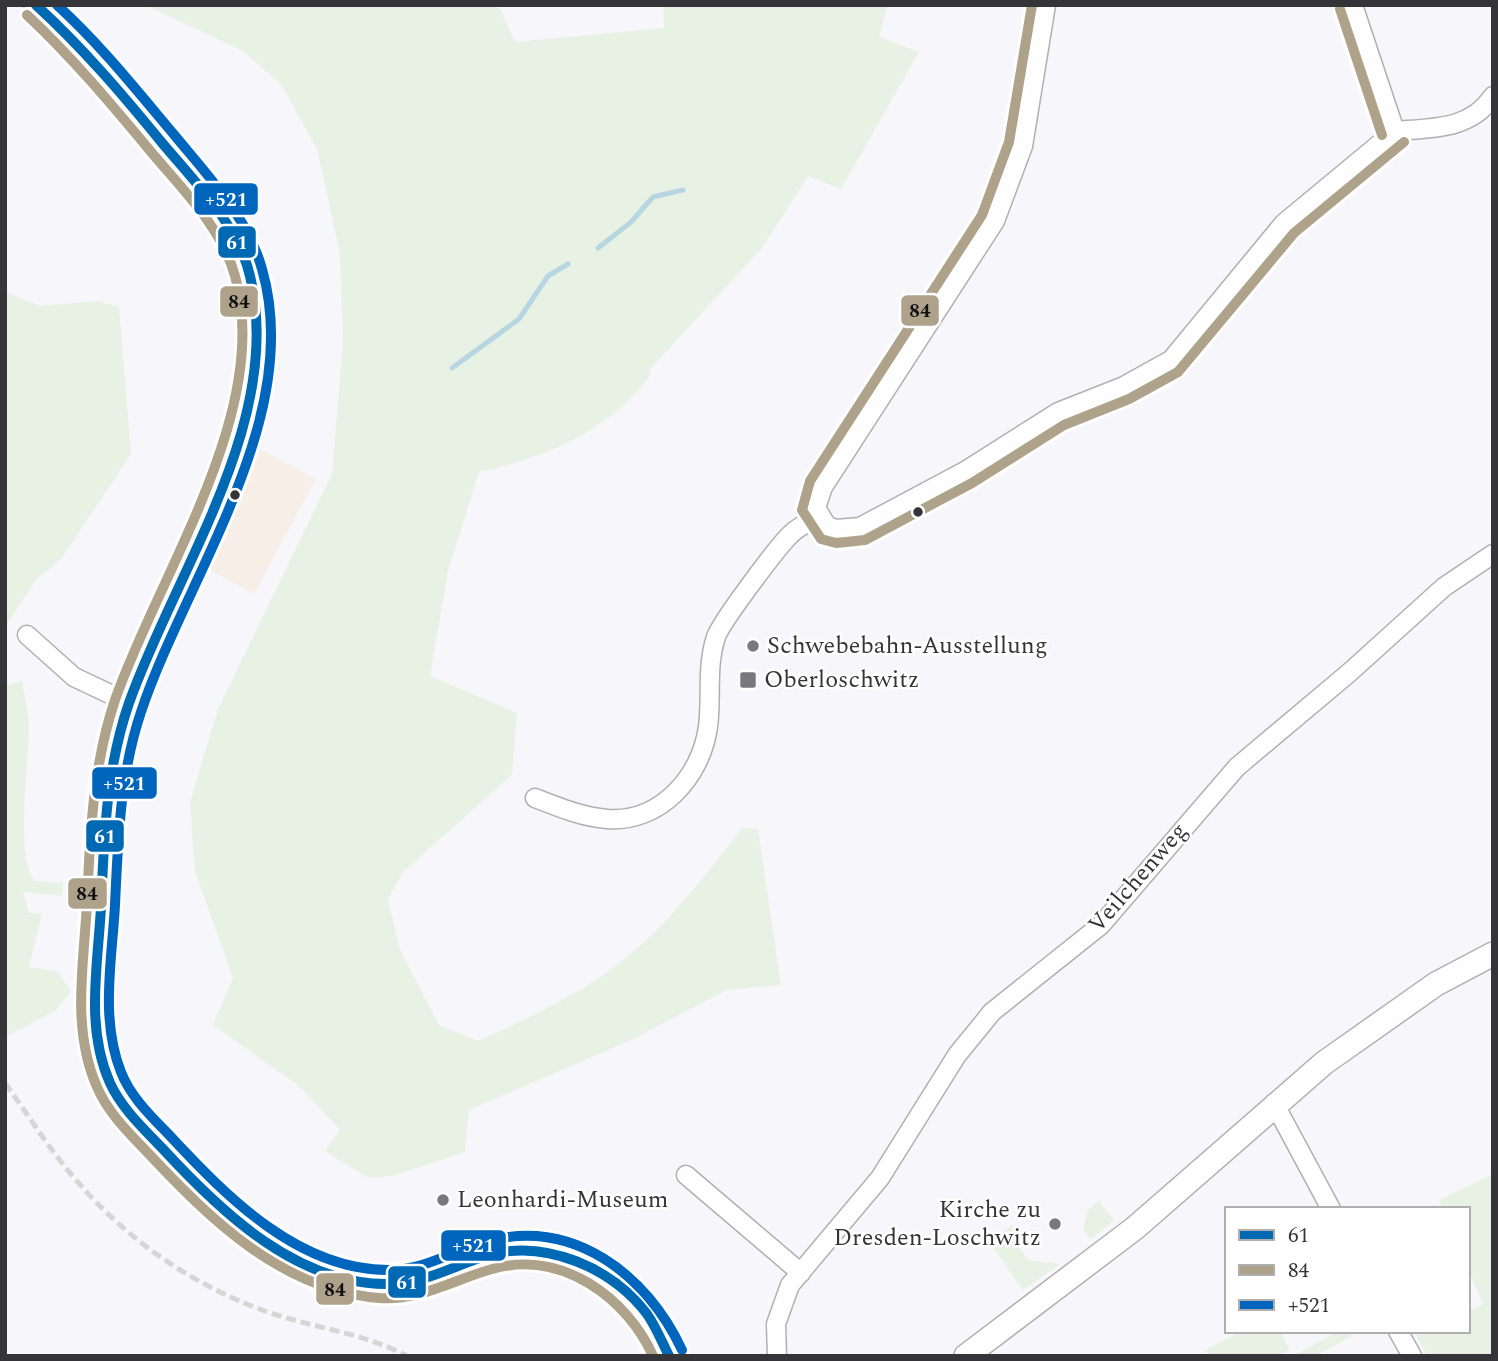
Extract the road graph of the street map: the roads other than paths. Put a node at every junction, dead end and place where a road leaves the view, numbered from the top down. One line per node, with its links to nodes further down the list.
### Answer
1 (36, 5): 9 (main road)
2 (1046, 5): 6 (street)
3 (1353, 5): 5 (street)
4 (1493, 96): 5 (street)
5 (1395, 131): 6 (street)
6 (819, 517): 10 (street)
7 (1493, 554): 15 (street, Veilchenweg)
8 (27, 635): 9 (street)
9 (129, 703): 17 (main road)
10 (535, 799)
11 (1493, 954): 12 (main road)
12 (1275, 1103): 14 (street); 19 (main road)
13 (686, 1175): 15 (street)
14 (1330, 1207)
15 (801, 1273): 18 (street, Veilchenweg)
16 (1399, 1333): 20 (street)
17 (669, 1356)
18 (777, 1356)
19 (965, 1356)
20 (1412, 1356)

